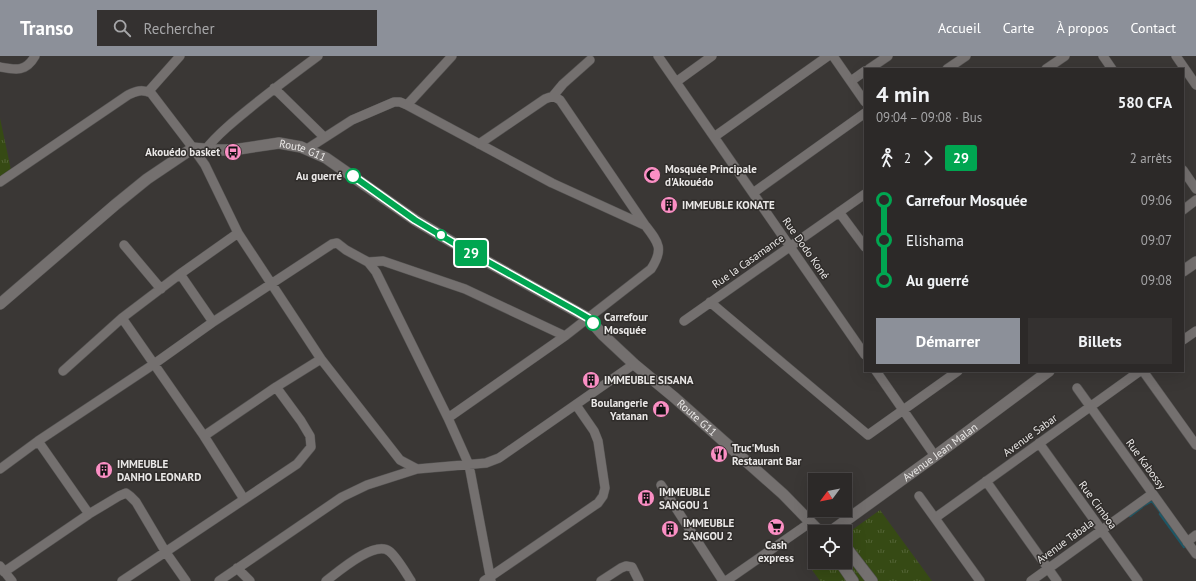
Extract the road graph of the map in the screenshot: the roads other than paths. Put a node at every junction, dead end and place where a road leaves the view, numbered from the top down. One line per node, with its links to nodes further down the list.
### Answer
1 (35, 56): 15 (street)
2 (180, 56): 25 (street)
3 (318, 56): 24 (street)
4 (452, 56): 28 (street)
5 (658, 56): 22 (street, Rue Dodo Koné)
6 (712, 56): 22 (street)
7 (828, 56): 31 (street)
8 (833, 56): 21 (street)
9 (888, 56): 16 (street)
10 (966, 56): 17 (street)
11 (1064, 56): 18 (street)
12 (1103, 56): 19 (street)
13 (1176, 56): 23 (street)
14 (590, 60): 26 (street)
15 (0, 67)
16 (870, 68)
17 (948, 68)
18 (1047, 68)
19 (1111, 68)
20 (864, 72): 21 (street)
21 (851, 81): 27 (street)
22 (676, 82): 31 (street, Rue Dodo Koné)
23 (1196, 85)
24 (274, 88): 30 (street); 35 (street)
25 (148, 92): 33 (street); 37 (street)
26 (553, 96): 32 (street); 44 (street)
27 (864, 100)
28 (407, 105): 30 (street); 32 (street)
29 (864, 114): 39 (street)
30 (324, 137): 34 (street)
31 (714, 137): 39 (street, Rue Dodo Koné)
32 (479, 144): 44 (street)
33 (193, 148): 35 (street, Route G11); 45 (street); 56 (street)
34 (307, 149): 35 (street, Route G11); 58 (street, Route G11)
35 (205, 150)
36 (1184, 171): 38 (street)
37 (0, 182)
38 (1196, 189)
39 (753, 193): 47 (street, Rue Dodo Koné)
40 (864, 195): 43 (street, Rue la Casamance)
41 (1196, 200): 42 (street)
42 (1184, 209)
43 (839, 212): 47 (street, Rue la Casamance); 48 (street)
44 (645, 225): 58 (street)
45 (238, 233): 52 (street); 53 (street)
46 (124, 245): 54 (street)
47 (790, 246): 55 (street, Rue la Casamance); 64 (street, Rue Dodo Koné)
48 (864, 246)
49 (368, 262): 53 (street); 62 (street); 79 (street)
50 (1196, 262): 51 (street)
51 (1184, 271)
52 (180, 274): 54 (street); 60 (street)
53 (271, 285): 60 (street); 65 (street)
54 (161, 289): 57 (street)
55 (710, 302): 59 (street, Rue la Casamance); 78 (street)
56 (0, 304)
57 (122, 318): 66 (street); 68 (street)
58 (588, 318): 62 (street); 67 (street, Route G11)
59 (684, 321)
60 (213, 322): 66 (street)
61 (1196, 331): 63 (street)
62 (565, 336): 79 (street)
63 (1184, 339)
64 (864, 354)
65 (321, 359): 74 (street); 87 (street)
66 (154, 364): 80 (street); 81 (street)
67 (634, 364): 76 (street); 95 (street, Route G11)
68 (63, 371)
69 (877, 372): 78 (street)
70 (955, 372): 78 (street)
71 (1048, 372): 84 (street, Avenue Jean Malan)
72 (1139, 372): 77 (street, Avenue Sabar)
73 (1144, 372): 83 (street)
74 (276, 387): 80 (street); 92 (street)
75 (1077, 388): 77 (street, Rue Kabossy)
76 (576, 405): 85 (street); 108 (street)
77 (1090, 407): 82 (street, Avenue Sabar); 90 (street, Rue Kabossy)
78 (903, 410): 84 (street)
79 (448, 418): 85 (street)
80 (204, 436): 92 (street)
81 (38, 441): 86 (street); 93 (street)
82 (1039, 443): 88 (street, Avenue Sabar); 98 (street, Rue Cimboa)
83 (1196, 445)
84 (935, 456): 97 (street, Avenue Jean Malan)
85 (469, 465): 87 (street); 108 (street)
86 (0, 469)
87 (417, 469): 104 (street)
88 (986, 481): 94 (street, Avenue Sabar); 107 (street)
89 (661, 486): 118 (street)
90 (1152, 494): 98 (street, Avenue Tabala); 100 (street, Rue Kabossy)
91 (919, 496): 94 (street)
92 (244, 499): 101 (street)
93 (89, 514): 101 (street); 105 (street)
94 (935, 518): 121 (street)
95 (811, 522): 96 (street, Route G11); 118 (street)
96 (814, 525)
97 (840, 525)
98 (1101, 530): 107 (street, Avenue Tabala); 124 (street, Rue Cimboa)
99 (1196, 535): 100 (street)
100 (1187, 542): 102 (street, Rue Kabossy)
101 (165, 551): 110 (street); 111 (street)
102 (1196, 554)
103 (852, 555): 120 (street)
104 (237, 568): 112 (street); 113 (street)
105 (2, 569): 109 (street)
106 (845, 569): 119 (street)
107 (1048, 569): 122 (street, Avenue Tabala); 123 (street)
108 (488, 580)
109 (12, 581)
110 (122, 581)
111 (186, 581)
112 (219, 581)
113 (250, 581)
114 (326, 581): 115 (street)
115 (411, 581)
116 (601, 581): 117 (street)
117 (640, 581)
118 (724, 581)
119 (853, 581)
120 (872, 581)
121 (980, 581)
122 (1031, 581)
123 (1057, 581)
124 (1138, 581)

